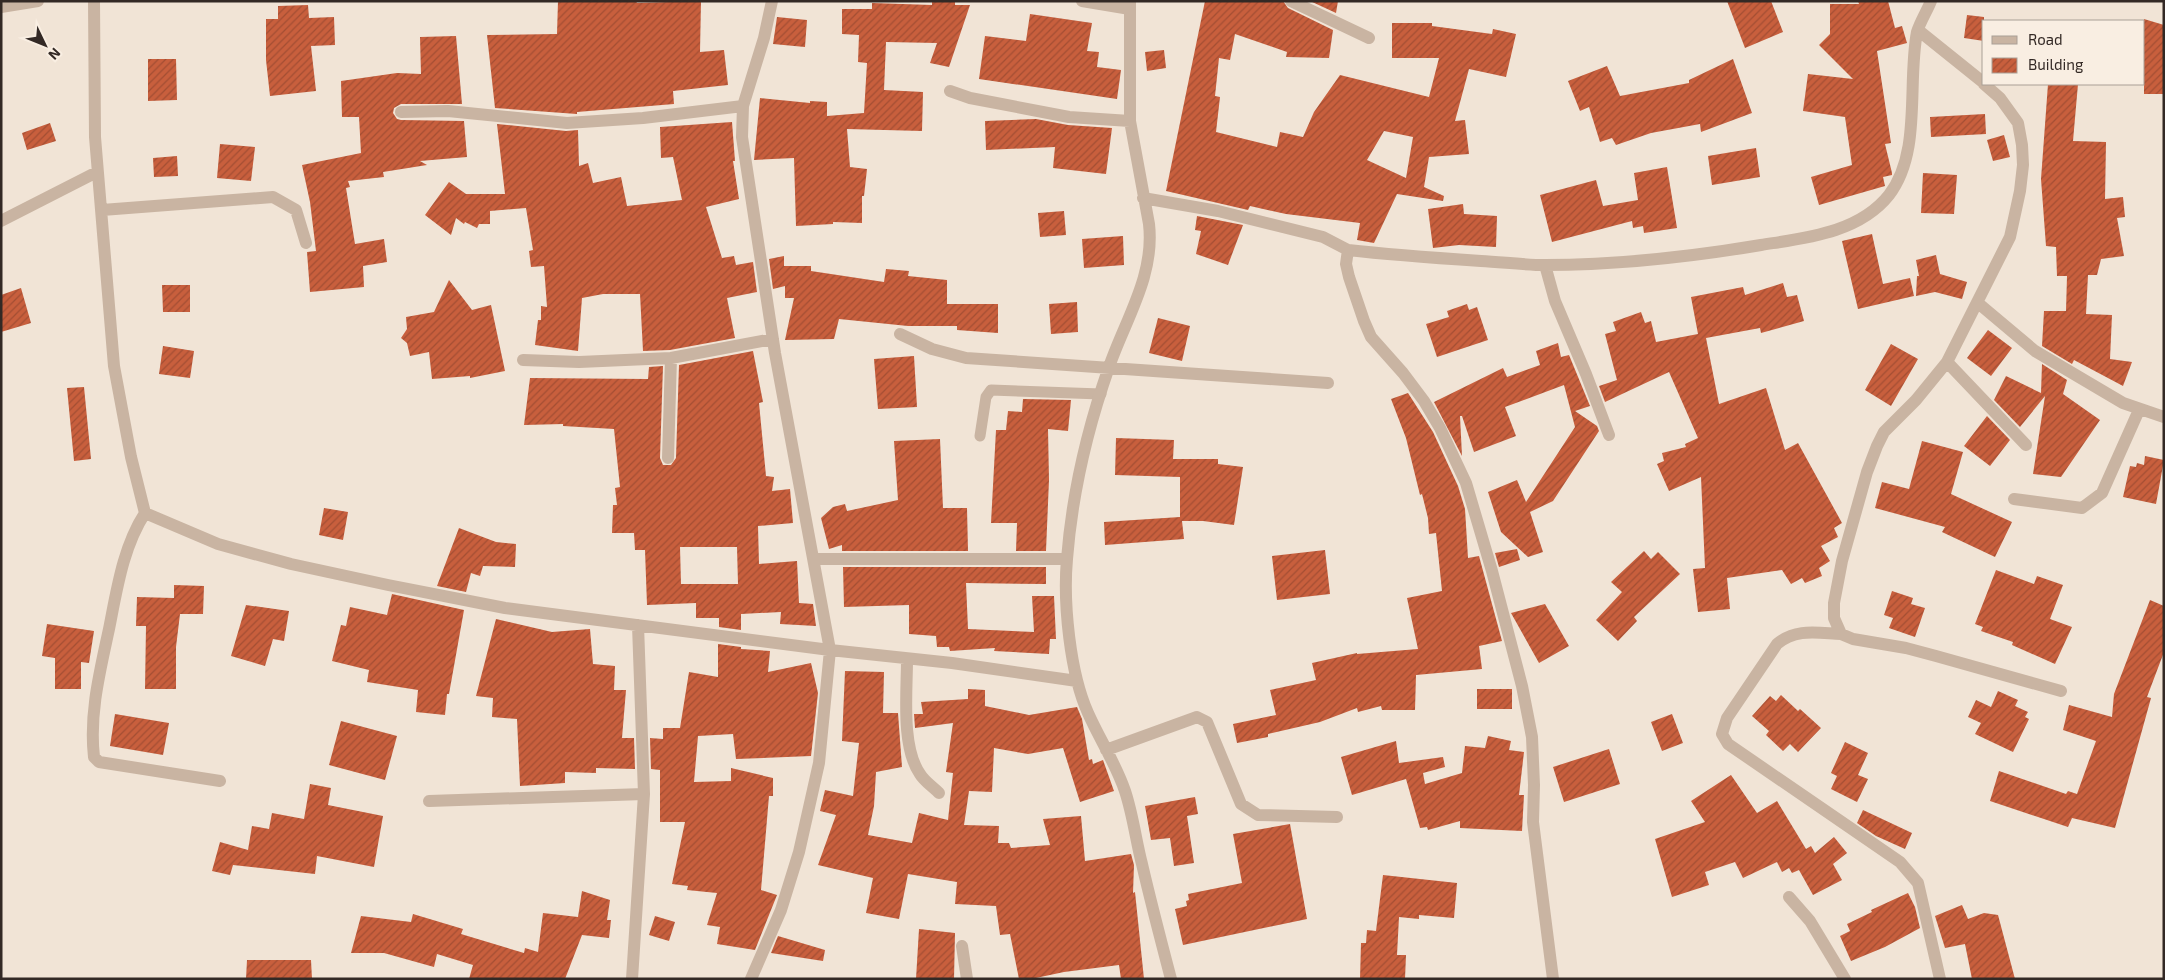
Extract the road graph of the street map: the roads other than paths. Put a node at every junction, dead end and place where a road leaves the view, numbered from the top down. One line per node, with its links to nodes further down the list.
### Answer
1 (38, 1): 8 (street)
2 (94, 1): 17 (street)
3 (772, 1): 14 (street)
4 (1082, 1): 7 (street)
5 (1291, 1): 10 (street)
6 (1932, 1): 9 (street)
7 (1130, 5): 16 (street)
8 (1, 7)
9 (1918, 30): 11 (street); 23 (street)
10 (1369, 38)
11 (1982, 82)
12 (1985, 85): 24 (street)
13 (950, 91): 16 (street)
14 (743, 106): 15 (street); 26 (street)
15 (401, 112)
16 (1130, 121): 18 (street)
17 (97, 172): 19 (street); 20 (street)
18 (1143, 198): 22 (street); 30 (street)
19 (102, 210): 21 (street); 40 (street)
20 (1, 221)
21 (306, 242)
22 (1348, 250): 23 (street); 61 (street)
23 (1545, 265): 36 (street)
24 (1978, 302): 29 (street); 33 (street)
25 (900, 334): 30 (street)
26 (773, 339): 27 (street); 41 (street)
27 (671, 358): 28 (street); 38 (street)
28 (523, 360)
29 (1947, 362): 37 (street); 44 (street)
30 (1109, 366): 31 (street); 32 (street)
31 (1328, 383)
32 (1101, 394): 35 (lane); 42 (street)
33 (2139, 410): 34 (street); 39 (street)
34 (2164, 417)
35 (980, 436)
36 (1609, 436)
37 (2026, 445)
38 (668, 458)
39 (2014, 499)
40 (145, 513): 43 (street); 50 (street)
41 (814, 559): 42 (street); 45 (street)
42 (1066, 559): 47 (street)
43 (638, 625): 45 (street); 52 (street)
44 (1841, 634): 48 (street); 63 (street)
45 (830, 650): 46 (street); 58 (street)
46 (907, 660): 47 (street); 51 (street)
47 (1077, 681): 49 (street)
48 (2061, 691)
49 (1106, 750): 54 (street); 60 (street)
50 (220, 781)
51 (939, 793)
52 (644, 794): 53 (street); 57 (street)
53 (429, 801)
54 (1337, 817)
55 (1789, 897): 62 (street)
56 (962, 946): 59 (street)
57 (632, 979)
58 (751, 979)
59 (968, 979)
60 (1172, 979)
61 (1553, 979)
62 (1845, 979)
63 (1940, 979)

